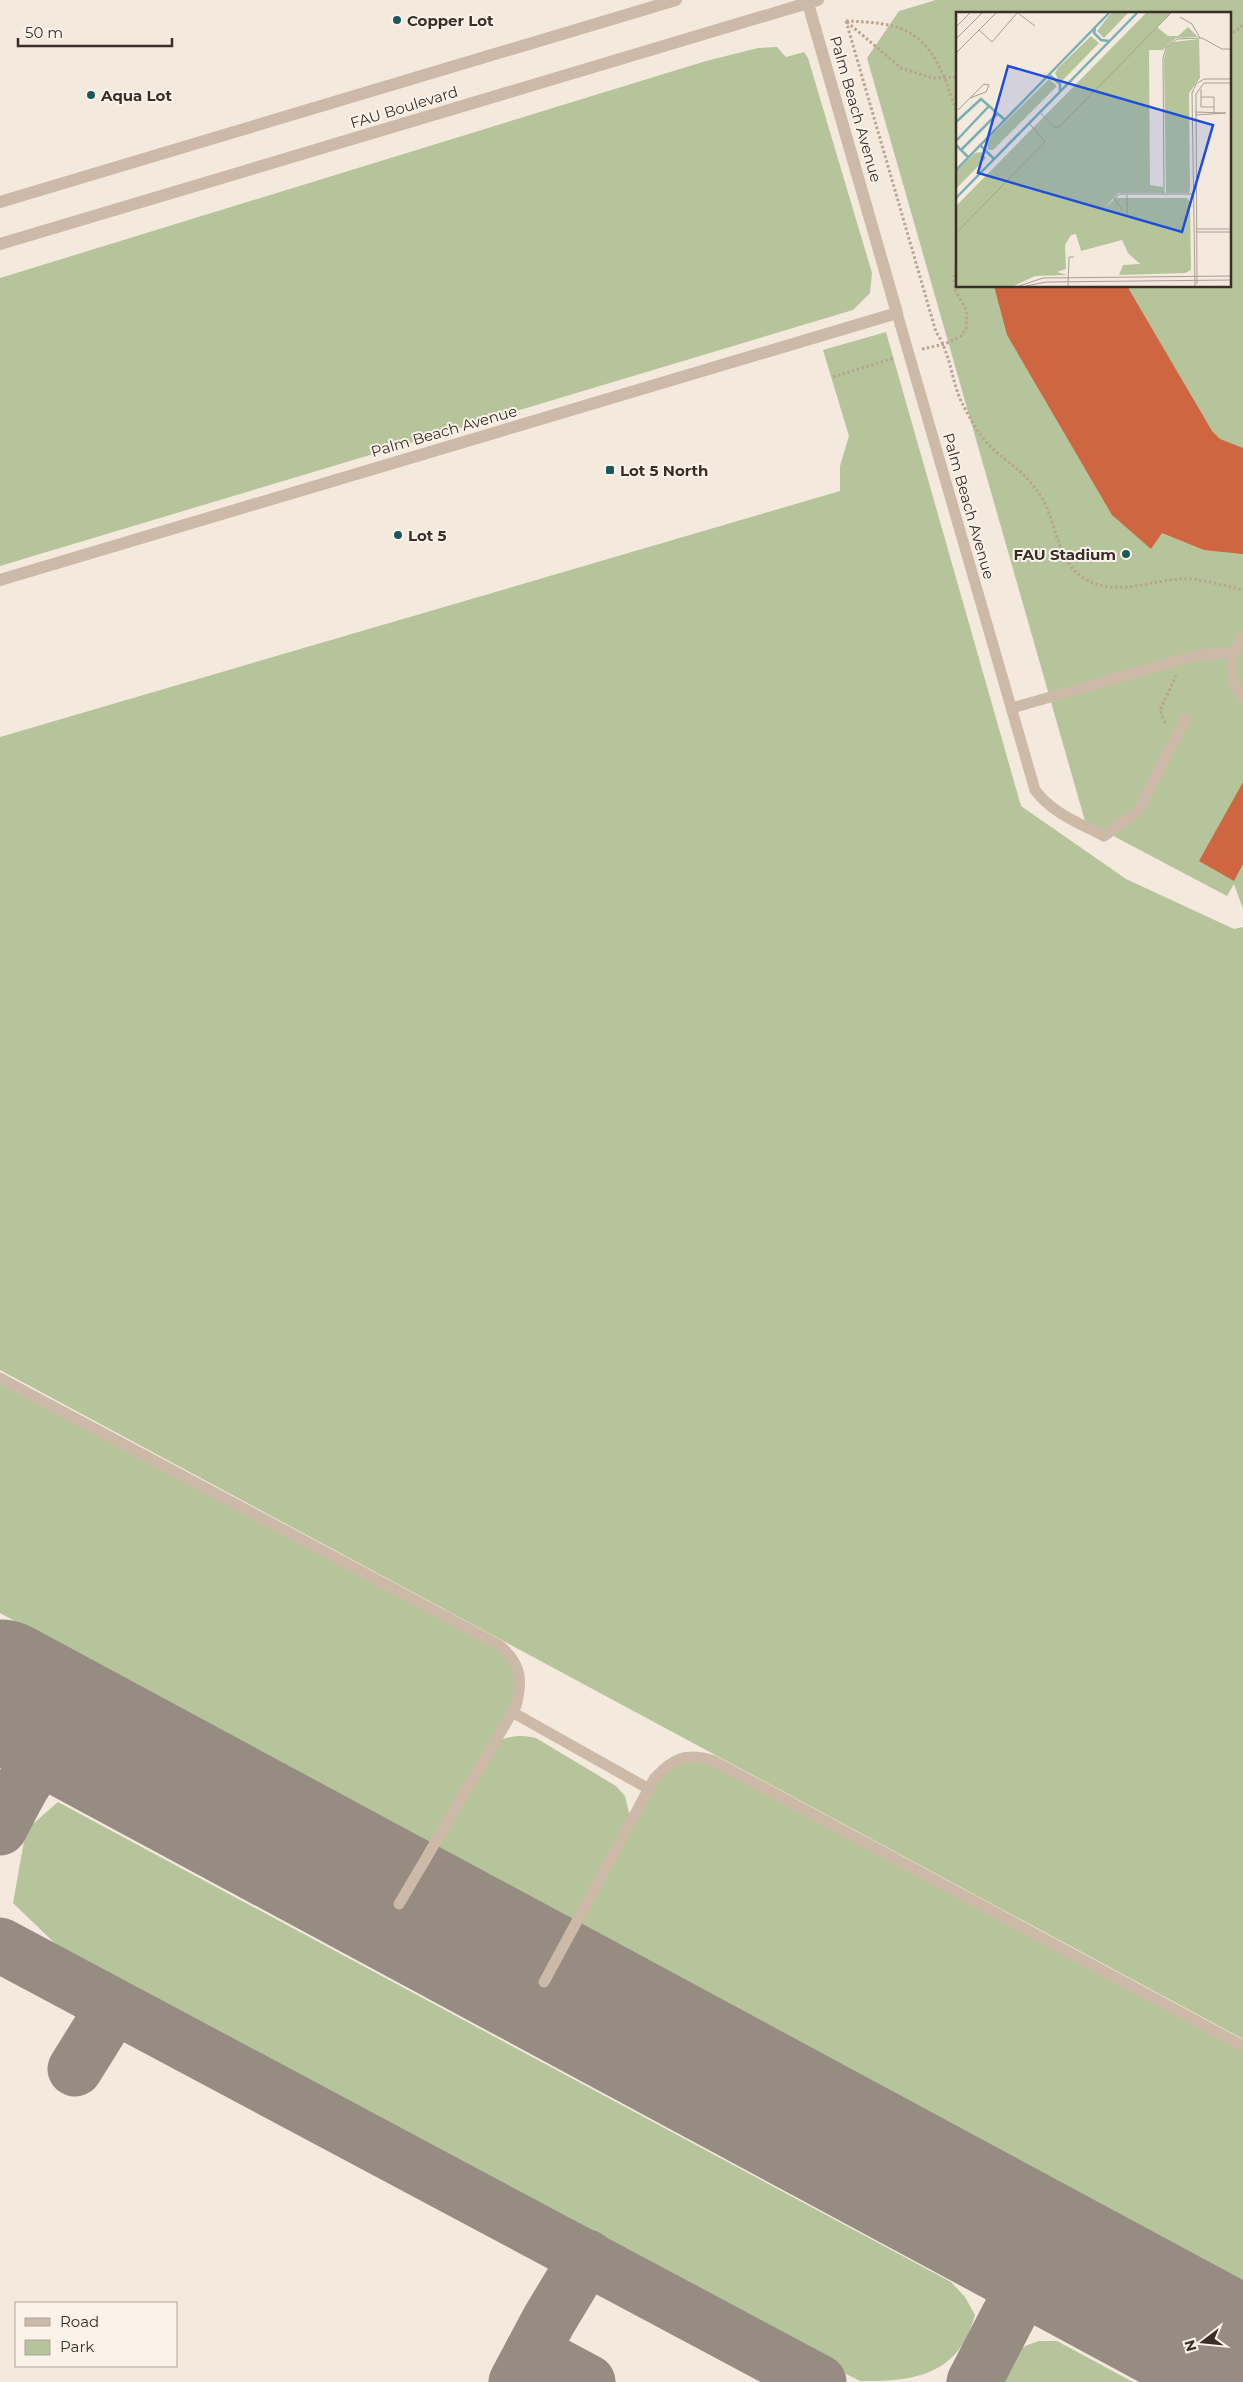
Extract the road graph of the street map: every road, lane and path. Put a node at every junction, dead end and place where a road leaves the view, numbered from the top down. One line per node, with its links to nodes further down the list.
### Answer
1 (676, 0): 9 (street, FAU Boulevard)
2 (811, 1): 10 (street, FAU Boulevard); 11 (street, Palm Beach Avenue)
3 (846, 21): 6 (path); 6 (path); 13 (path)
4 (1243, 25): 5 (path)
5 (1230, 35)
6 (944, 76): 7 (path); 8 (path)
7 (956, 77)
8 (956, 108)
9 (0, 202)
10 (0, 244)
11 (897, 313): 12 (street, Palm Beach Avenue); 18 (lane, Palm Beach Avenue)
12 (0, 580)
13 (1243, 590)
14 (1243, 636): 15 (lane)
15 (1233, 652): 16 (lane); 17 (lane)
16 (1184, 659): 18 (lane); 20 (path)
17 (1243, 698)
18 (1012, 708): 20 (lane, Palm Beach Avenue)
19 (1186, 718): 20 (lane)
20 (1172, 745)
21 (0, 1378): 22 (lane)
22 (512, 1712): 23 (lane); 24 (lane)
23 (649, 1788): 25 (lane); 26 (lane)
24 (399, 1904)
25 (544, 1982)
26 (1243, 2046)

